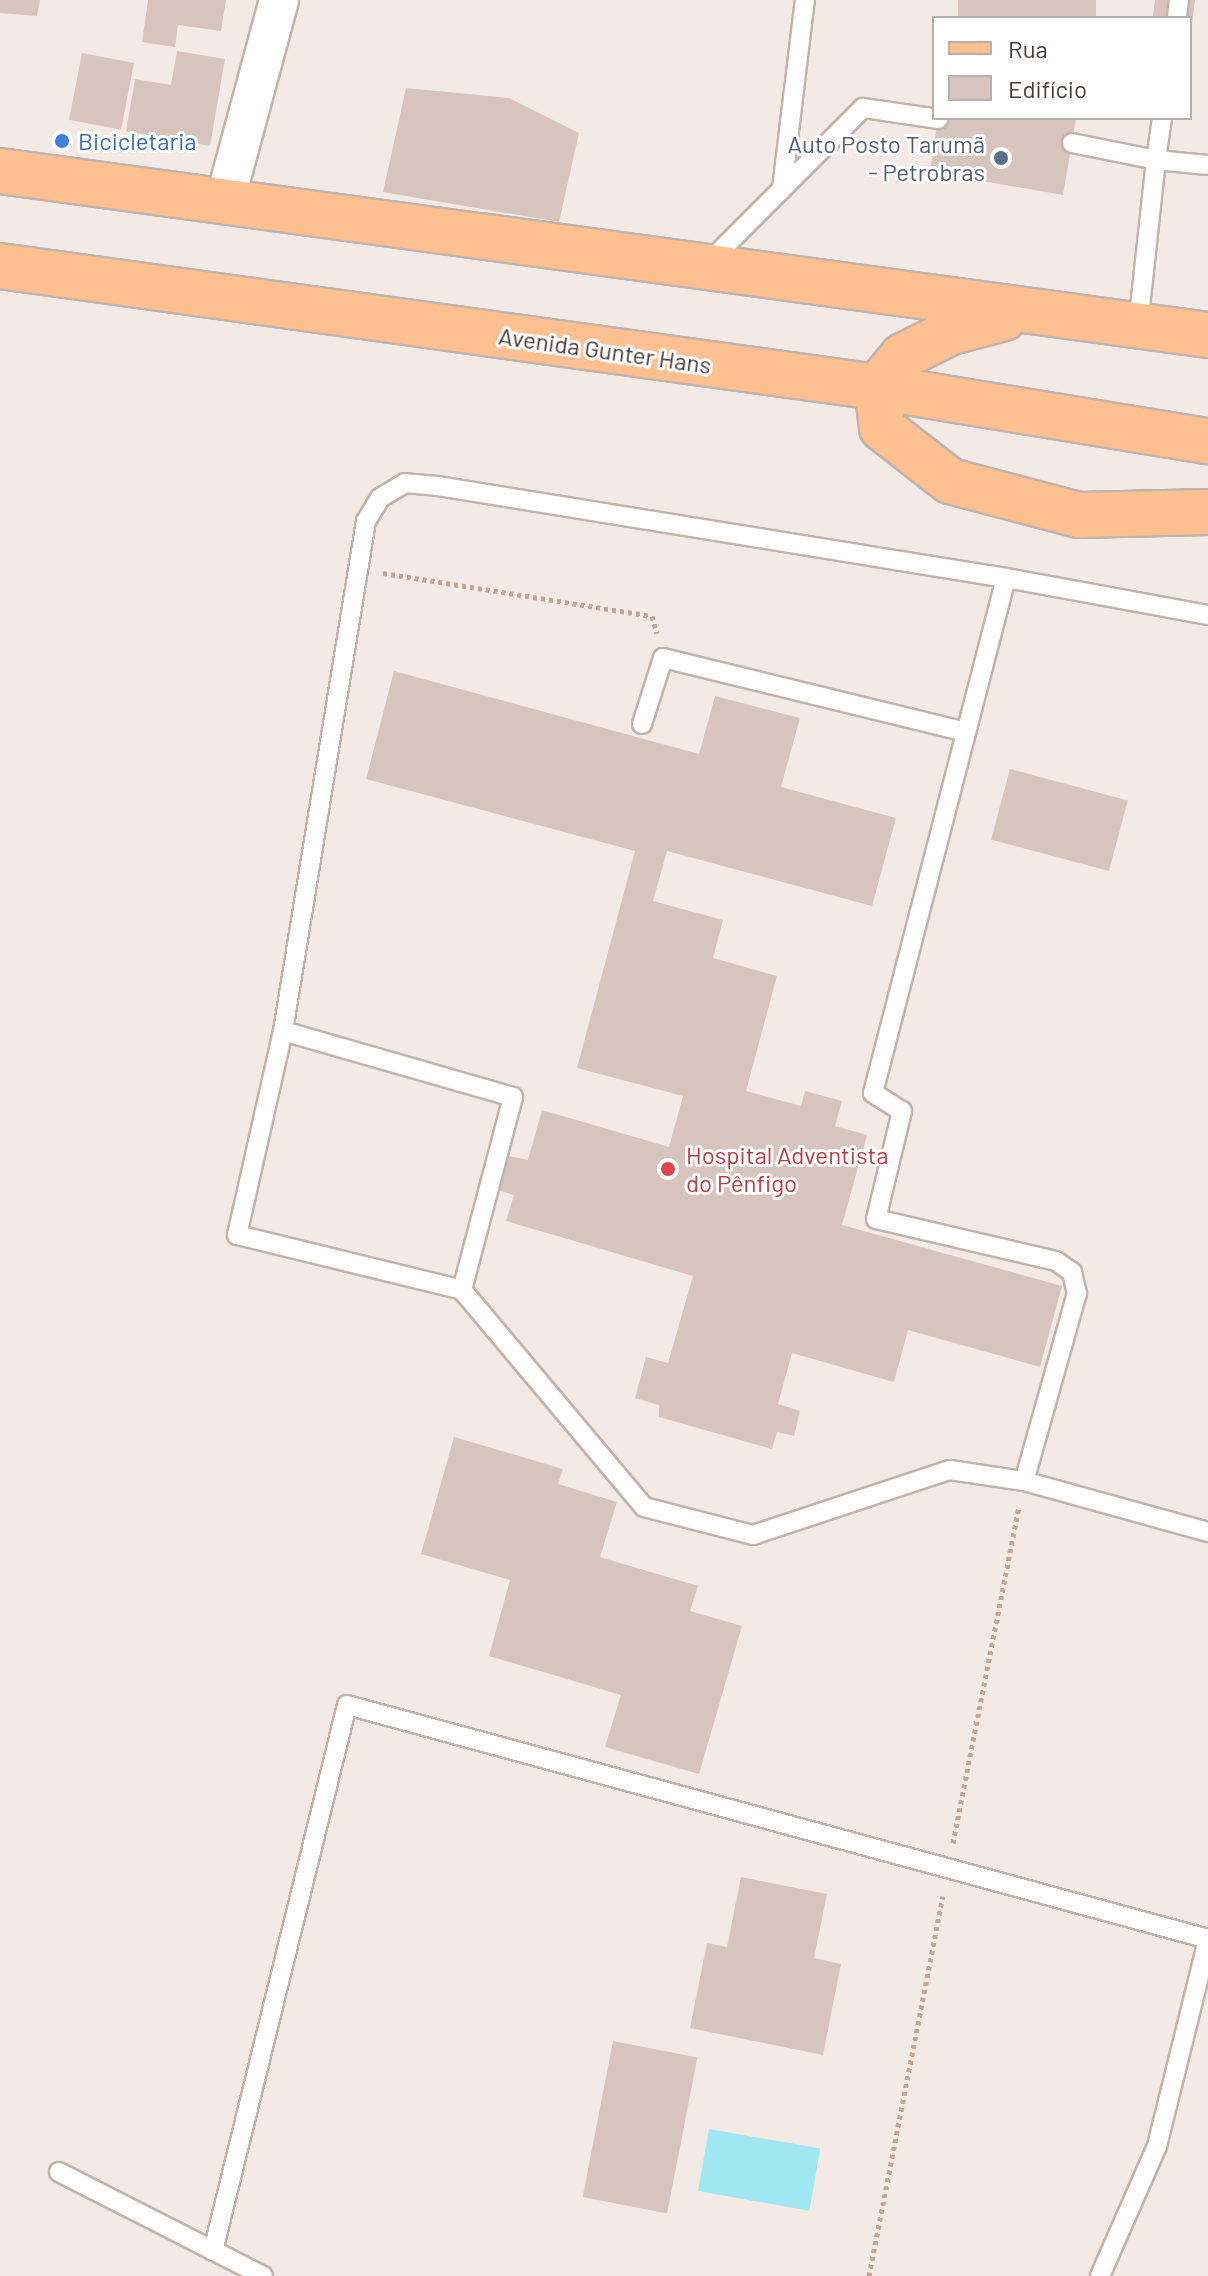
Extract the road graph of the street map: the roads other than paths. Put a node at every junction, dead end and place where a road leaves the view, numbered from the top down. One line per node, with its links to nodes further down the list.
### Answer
1 (279, 0): 10 (street)
2 (805, 0): 9 (lane)
3 (932, 118): 9 (lane)
4 (1162, 120): 6 (lane)
5 (1072, 143): 6 (lane)
6 (1156, 160): 7 (lane); 14 (lane)
7 (1208, 165)
8 (0, 171): 10 (main road)
9 (782, 189): 12 (lane)
10 (224, 204): 12 (main road)
11 (0, 266): 16 (main road, Avenida Gunter Hans)
12 (702, 269): 13 (main road)
13 (1026, 313): 14 (main road); 16 (main road)
14 (1138, 326): 15 (main road)
15 (1208, 335)
16 (877, 387): 17 (main road, Avenida Gunter Hans); 18 (main road)
17 (1208, 441)
18 (1208, 512)
19 (1006, 578): 20 (lane); 22 (lane); 23 (lane)
20 (1208, 615)
21 (642, 724): 22 (lane)
22 (966, 732): 25 (lane)
23 (283, 1031): 24 (lane); 24 (lane)
24 (462, 1290): 25 (lane)
25 (1024, 1481): 26 (lane)
26 (1208, 1532)
27 (1208, 1940): 29 (lane); 31 (lane)
28 (59, 2172): 29 (lane)
29 (213, 2251): 30 (lane)
30 (263, 2276)
31 (1100, 2276)

